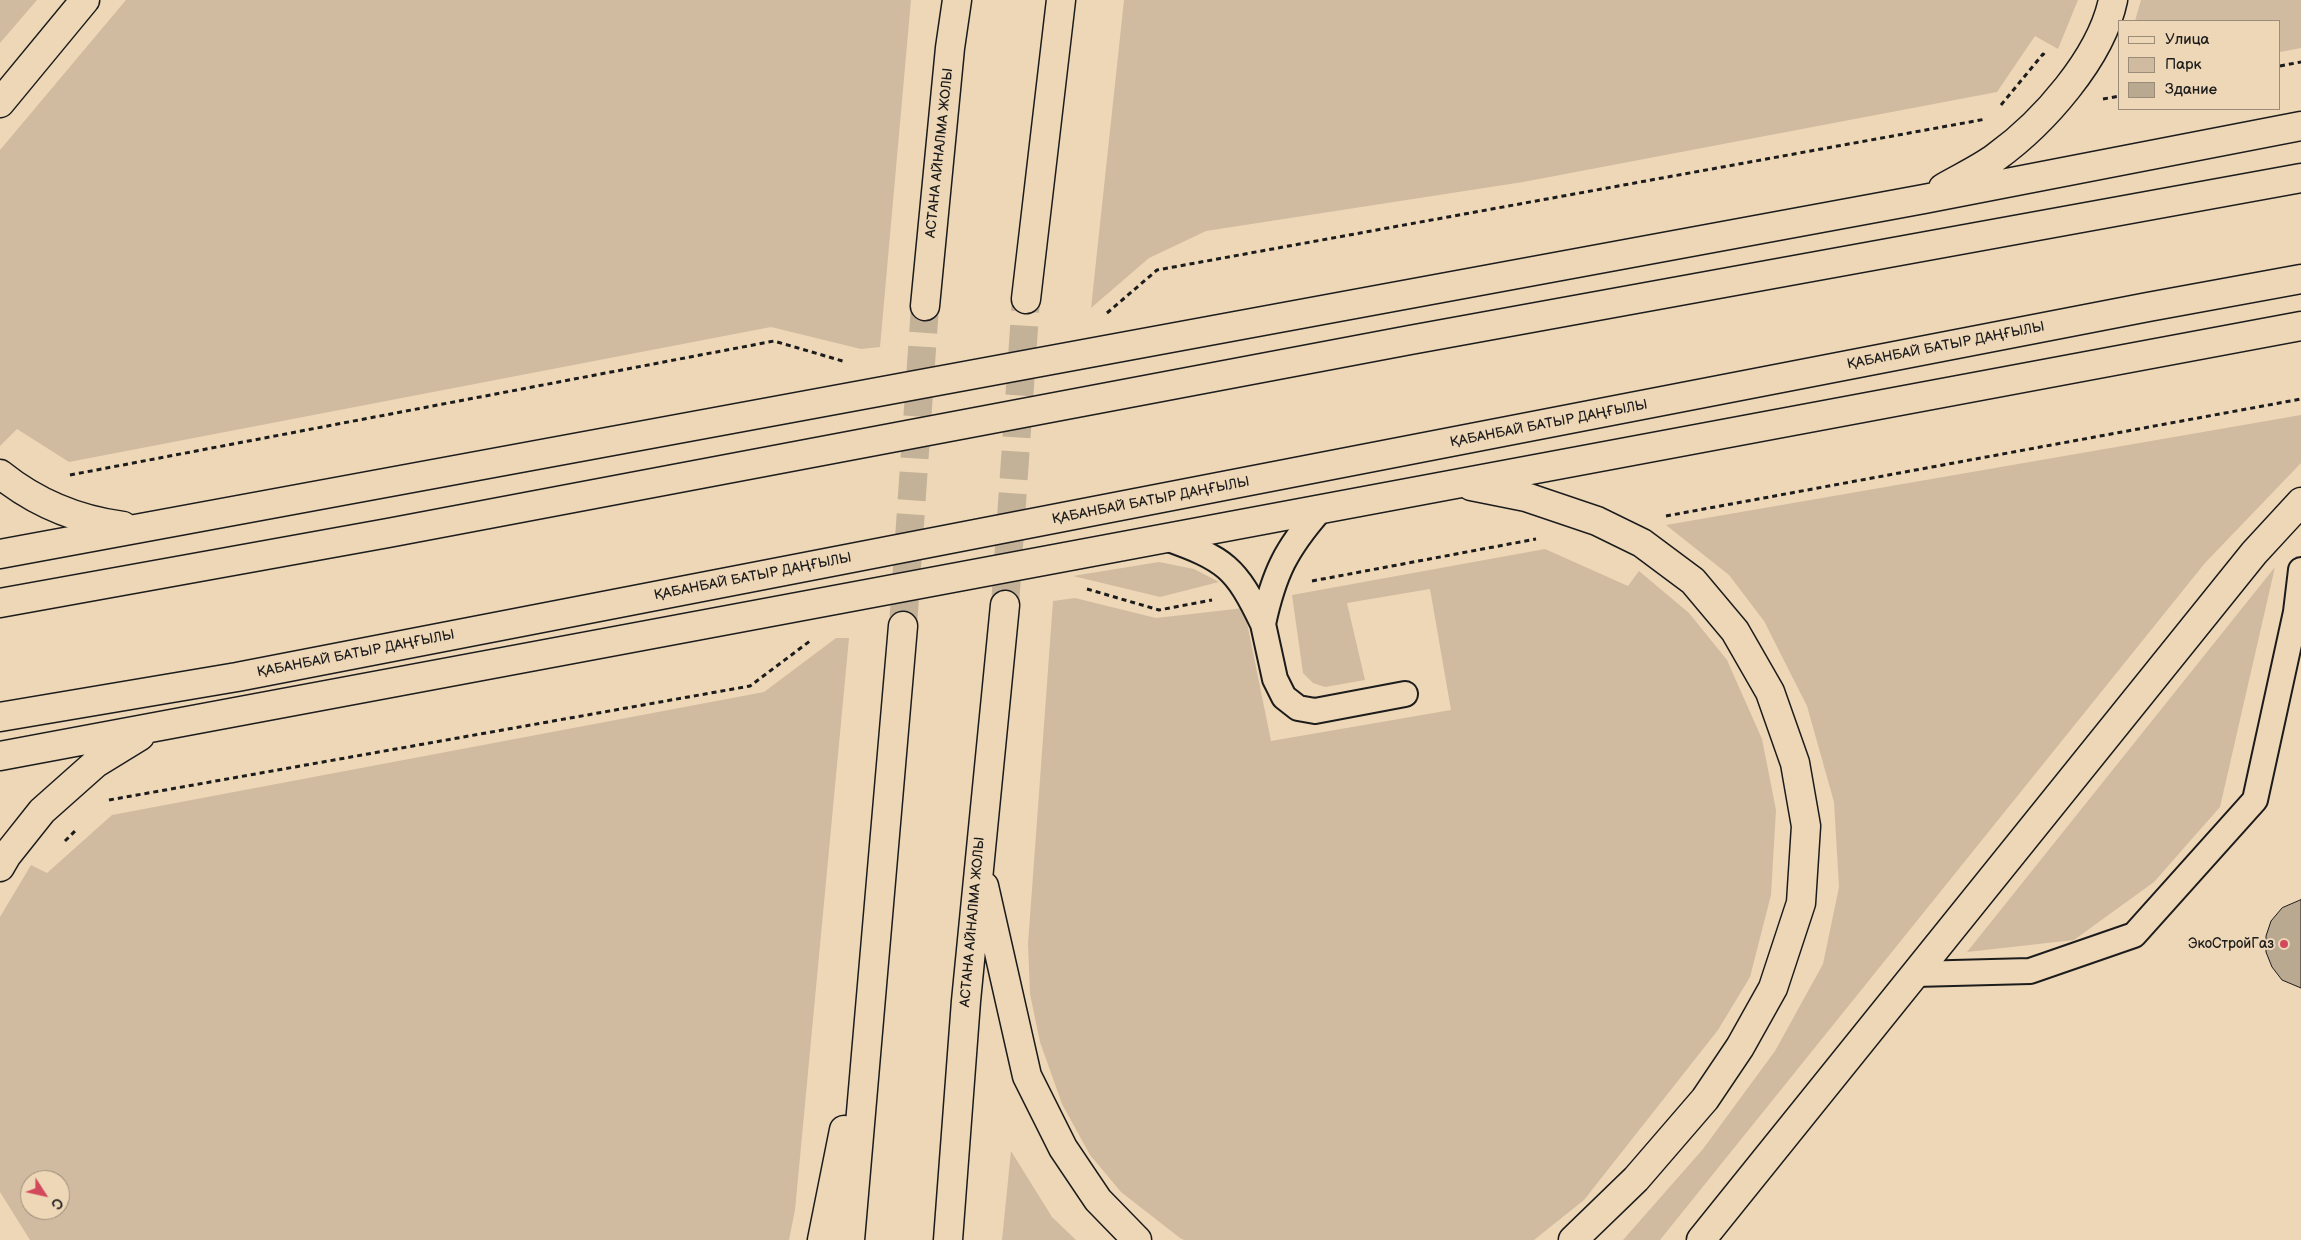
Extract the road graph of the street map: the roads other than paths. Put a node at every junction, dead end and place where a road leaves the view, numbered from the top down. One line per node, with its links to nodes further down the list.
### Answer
1 (85, 0): 7 (main road)
2 (944, 0): 6 (main road)
3 (957, 0): 6 (main road, АСТАНА АЙНАЛМА ЖОЛЫ)
4 (1061, 0): 12 (main road)
5 (2113, 0): 10 (main road)
6 (946, 90): 13 (main road, АСТАНА АЙНАЛМА ЖОЛЫ)
7 (0, 103)
8 (2301, 126): 10 (main road)
9 (2301, 178): 24 (main road)
10 (1924, 199): 19 (main road)
11 (2301, 279): 28 (main road, ҚАБАНБАЙ БАТЫР ДАҢҒЫЛЫ)
12 (1026, 298)
13 (925, 306)
14 (2301, 326): 16 (main road)
15 (0, 474): 19 (main road)
16 (1458, 484): 18 (main road); 39 (main road)
17 (2301, 502): 33 (main road)
18 (1320, 510): 20 (main road); 23 (lane)
19 (142, 528): 21 (main road)
20 (1166, 538): 23 (lane); 29 (main road)
21 (0, 554)
22 (2301, 570): 33 (lane)
23 (1260, 591): 27 (lane)
24 (0, 603)
25 (1005, 604): 31 (main road, АСТАНА АЙНАЛМА ЖОЛЫ)
26 (903, 626): 34 (main road)
27 (1405, 694)
28 (0, 717)
29 (155, 727): 30 (main road); 32 (main road)
30 (0, 756)
31 (978, 862): 37 (main road, АСТАНА АЙНАЛМА ЖОЛЫ); 38 (main road)
32 (0, 867)
33 (1915, 974): 40 (main road)
34 (871, 993): 35 (main road); 36 (main road)
35 (822, 1240)
36 (850, 1240)
37 (948, 1240)
38 (1137, 1240)
39 (1573, 1240)
40 (1701, 1240)

